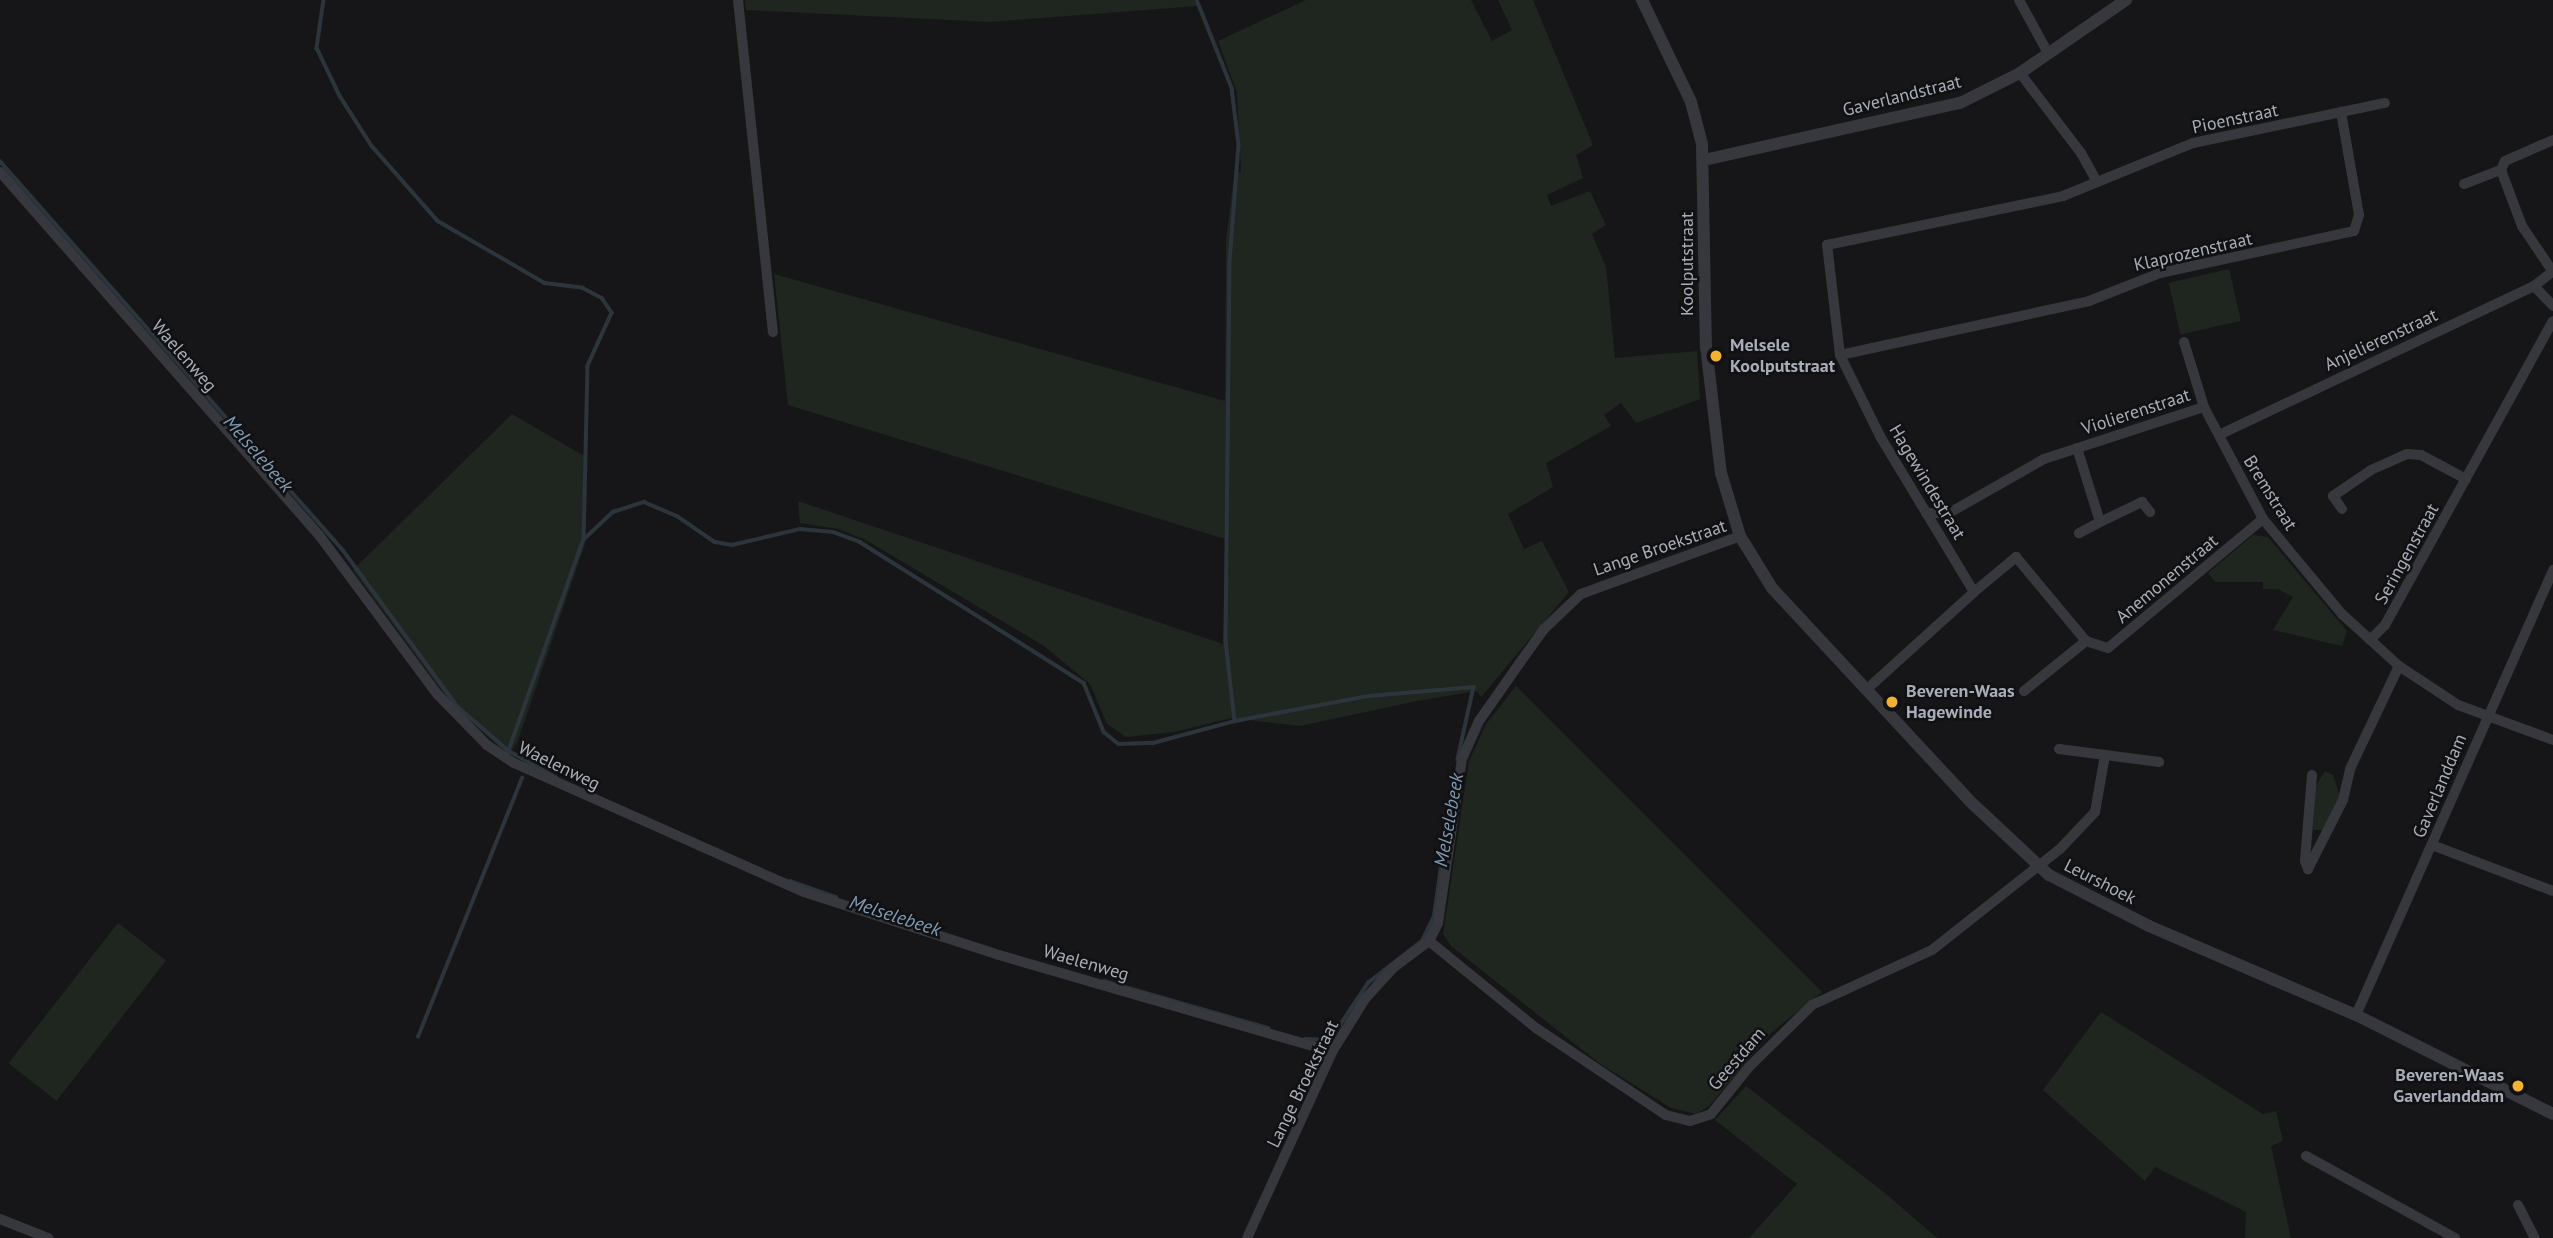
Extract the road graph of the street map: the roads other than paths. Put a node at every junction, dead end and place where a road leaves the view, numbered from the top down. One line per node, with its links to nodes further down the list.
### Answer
1 (738, 0): 20 (street)
2 (1642, 0): 10 (street, Koolputstraat)
3 (2019, 0): 5 (street)
4 (2126, 0): 5 (street, Gaverlandstraat)
5 (2049, 53): 6 (street, Gaverlandstraat)
6 (2020, 73): 10 (street, Gaverlandstraat); 13 (street)
7 (2385, 103): 8 (street, Pioenstraat)
8 (2341, 112): 13 (street, Pioenstraat); 22 (street, Klaprozenstraat)
9 (2553, 140): 11 (street)
10 (1704, 160): 33 (street, Koolputstraat)
11 (2501, 170): 14 (street); 16 (street)
12 (0, 172): 53 (street, Waelenweg)
13 (2097, 182): 15 (street, Pioenstraat)
14 (2464, 184)
15 (1828, 245): 22 (street, Hagewindestraat)
16 (2553, 271): 17 (street, Anjelierenstraat)
17 (2533, 286): 18 (street); 24 (street, Anjelierenstraat)
18 (2553, 306)
19 (2553, 321): 26 (street, Seringenstraat)
20 (773, 332)
21 (2185, 342): 23 (street, Bremstraat)
22 (1840, 355): 29 (street, Hagewindestraat)
23 (2204, 407): 24 (street, Bremstraat); 25 (street, Violierenstraat)
24 (2221, 434): 30 (street, Bremstraat)
25 (2077, 448): 29 (street, Violierenstraat); 31 (street, Violierenstraat)
26 (2466, 479): 27 (street); 37 (street, Seringenstraat)
27 (2342, 509)
28 (2150, 512): 31 (street)
29 (1926, 513): 36 (street, Hagewindestraat)
30 (2263, 519): 37 (street, Bremstraat); 38 (street, Anemonenstraat)
31 (2100, 522): 32 (street)
32 (2079, 533)
33 (1740, 536): 40 (street, Leurshoek); 51 (street, Lange Broekstraat)
34 (2553, 569): 35 (street, Gaverlanddam)
35 (2549, 587): 42 (street, Gaverlanddam)
36 (1974, 592): 38 (street); 40 (street)
37 (2370, 640): 39 (street, Bremstraat)
38 (2086, 641): 41 (street)
39 (2399, 666): 42 (street, Bremstraat); 47 (street)
40 (1866, 690): 49 (street, Leurshoek)
41 (2024, 691)
42 (2488, 717): 43 (street, Bremstraat); 48 (street, Gaverlanddam)
43 (2553, 740)
44 (2059, 749): 45 (street)
45 (2105, 755): 46 (street); 49 (street, Geestdam)
46 (2159, 762)
47 (2312, 775)
48 (2432, 845): 50 (street); 52 (street, Gaverlanddam)
49 (2038, 867): 51 (street, Geestdam); 52 (street, Leurshoek)
50 (2553, 891)
51 (1429, 941): 53 (street, Lange Broekstraat)
52 (2356, 1016): 54 (street, Leurshoek)
53 (1332, 1052): 59 (street, Lange Broekstraat)
54 (2553, 1114)
55 (2306, 1156): 60 (street)
56 (2518, 1205): 61 (street)
57 (0, 1219): 58 (street)
58 (48, 1238)
59 (1247, 1238)
60 (2455, 1238)
61 (2535, 1238)

